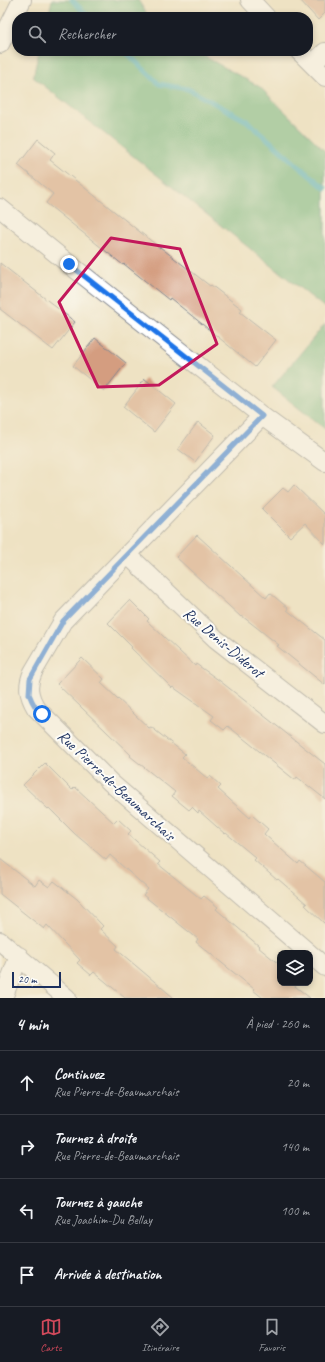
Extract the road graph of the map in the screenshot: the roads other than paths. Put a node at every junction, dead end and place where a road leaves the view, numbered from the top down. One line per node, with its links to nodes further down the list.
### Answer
1 (22, 0): 3 (street)
2 (250, 0): 4 (street)
3 (16, 12)
4 (261, 12)
5 (12, 20): 6 (street)
6 (0, 44)
7 (319, 58): 8 (street)
8 (325, 77)
9 (0, 208): 10 (street)
10 (262, 416): 11 (street); 12 (street, Rue Pierre-de-Beaumarchais)
11 (325, 462)
12 (128, 555): 13 (street, Rue Denis-Diderot); 15 (street, Rue Pierre-de-Beaumarchais)
13 (325, 724)
14 (0, 941): 16 (street)
15 (304, 950)
16 (19, 956): 19 (street); 20 (street)
17 (313, 957): 18 (street, Rue Pierre-de-Beaumarchais)
18 (325, 967)
19 (3, 998)
20 (67, 998)

